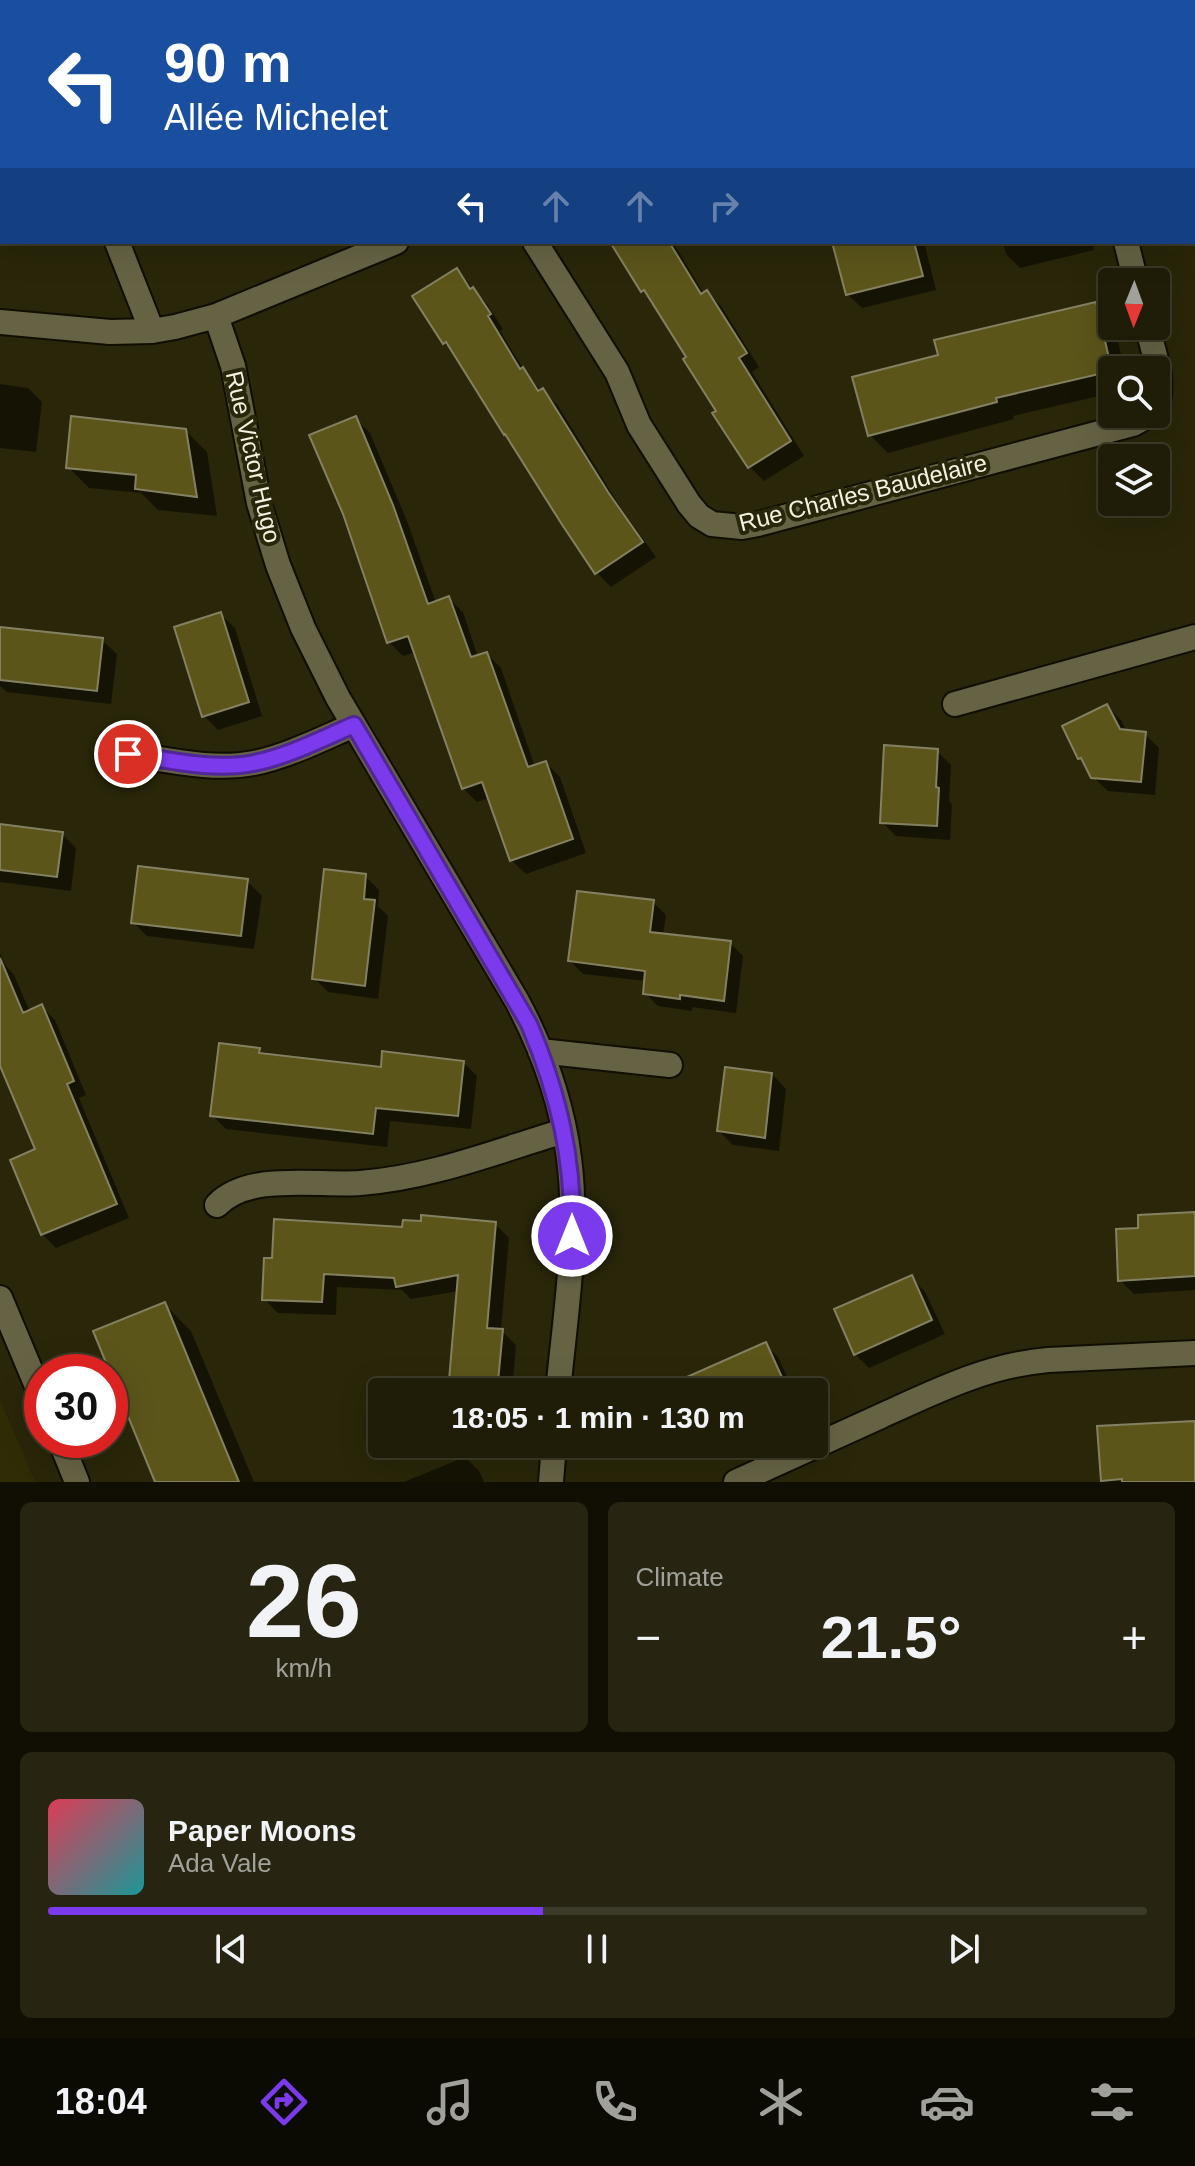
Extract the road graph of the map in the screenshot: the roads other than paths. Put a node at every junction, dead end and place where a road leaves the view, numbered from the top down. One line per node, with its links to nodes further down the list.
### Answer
1 (118, 244): 8 (street)
2 (391, 244): 6 (street)
3 (536, 244): 9 (street, Rue Charles Baudelaire)
4 (1126, 244): 5 (street)
5 (1132, 268)
6 (216, 316): 8 (street); 12 (street, Rue Victor Hugo)
7 (0, 322): 8 (street)
8 (152, 331)
9 (1118, 428)
10 (1195, 637): 11 (street)
11 (955, 704)
12 (354, 725): 13 (street); 14 (street, Rue Victor Hugo)
13 (128, 754)
14 (540, 1051): 15 (street); 16 (street, Rue Victor Hugo)
15 (670, 1065)
16 (564, 1131): 17 (street); 21 (street, Rue Victor Hugo)
17 (217, 1205)
18 (0, 1298): 20 (street)
19 (1195, 1353): 26 (street)
20 (24, 1355)
21 (559, 1378)
22 (67, 1458): 24 (street)
23 (553, 1458): 25 (street)
24 (77, 1482)
25 (551, 1482)
26 (736, 1482)

